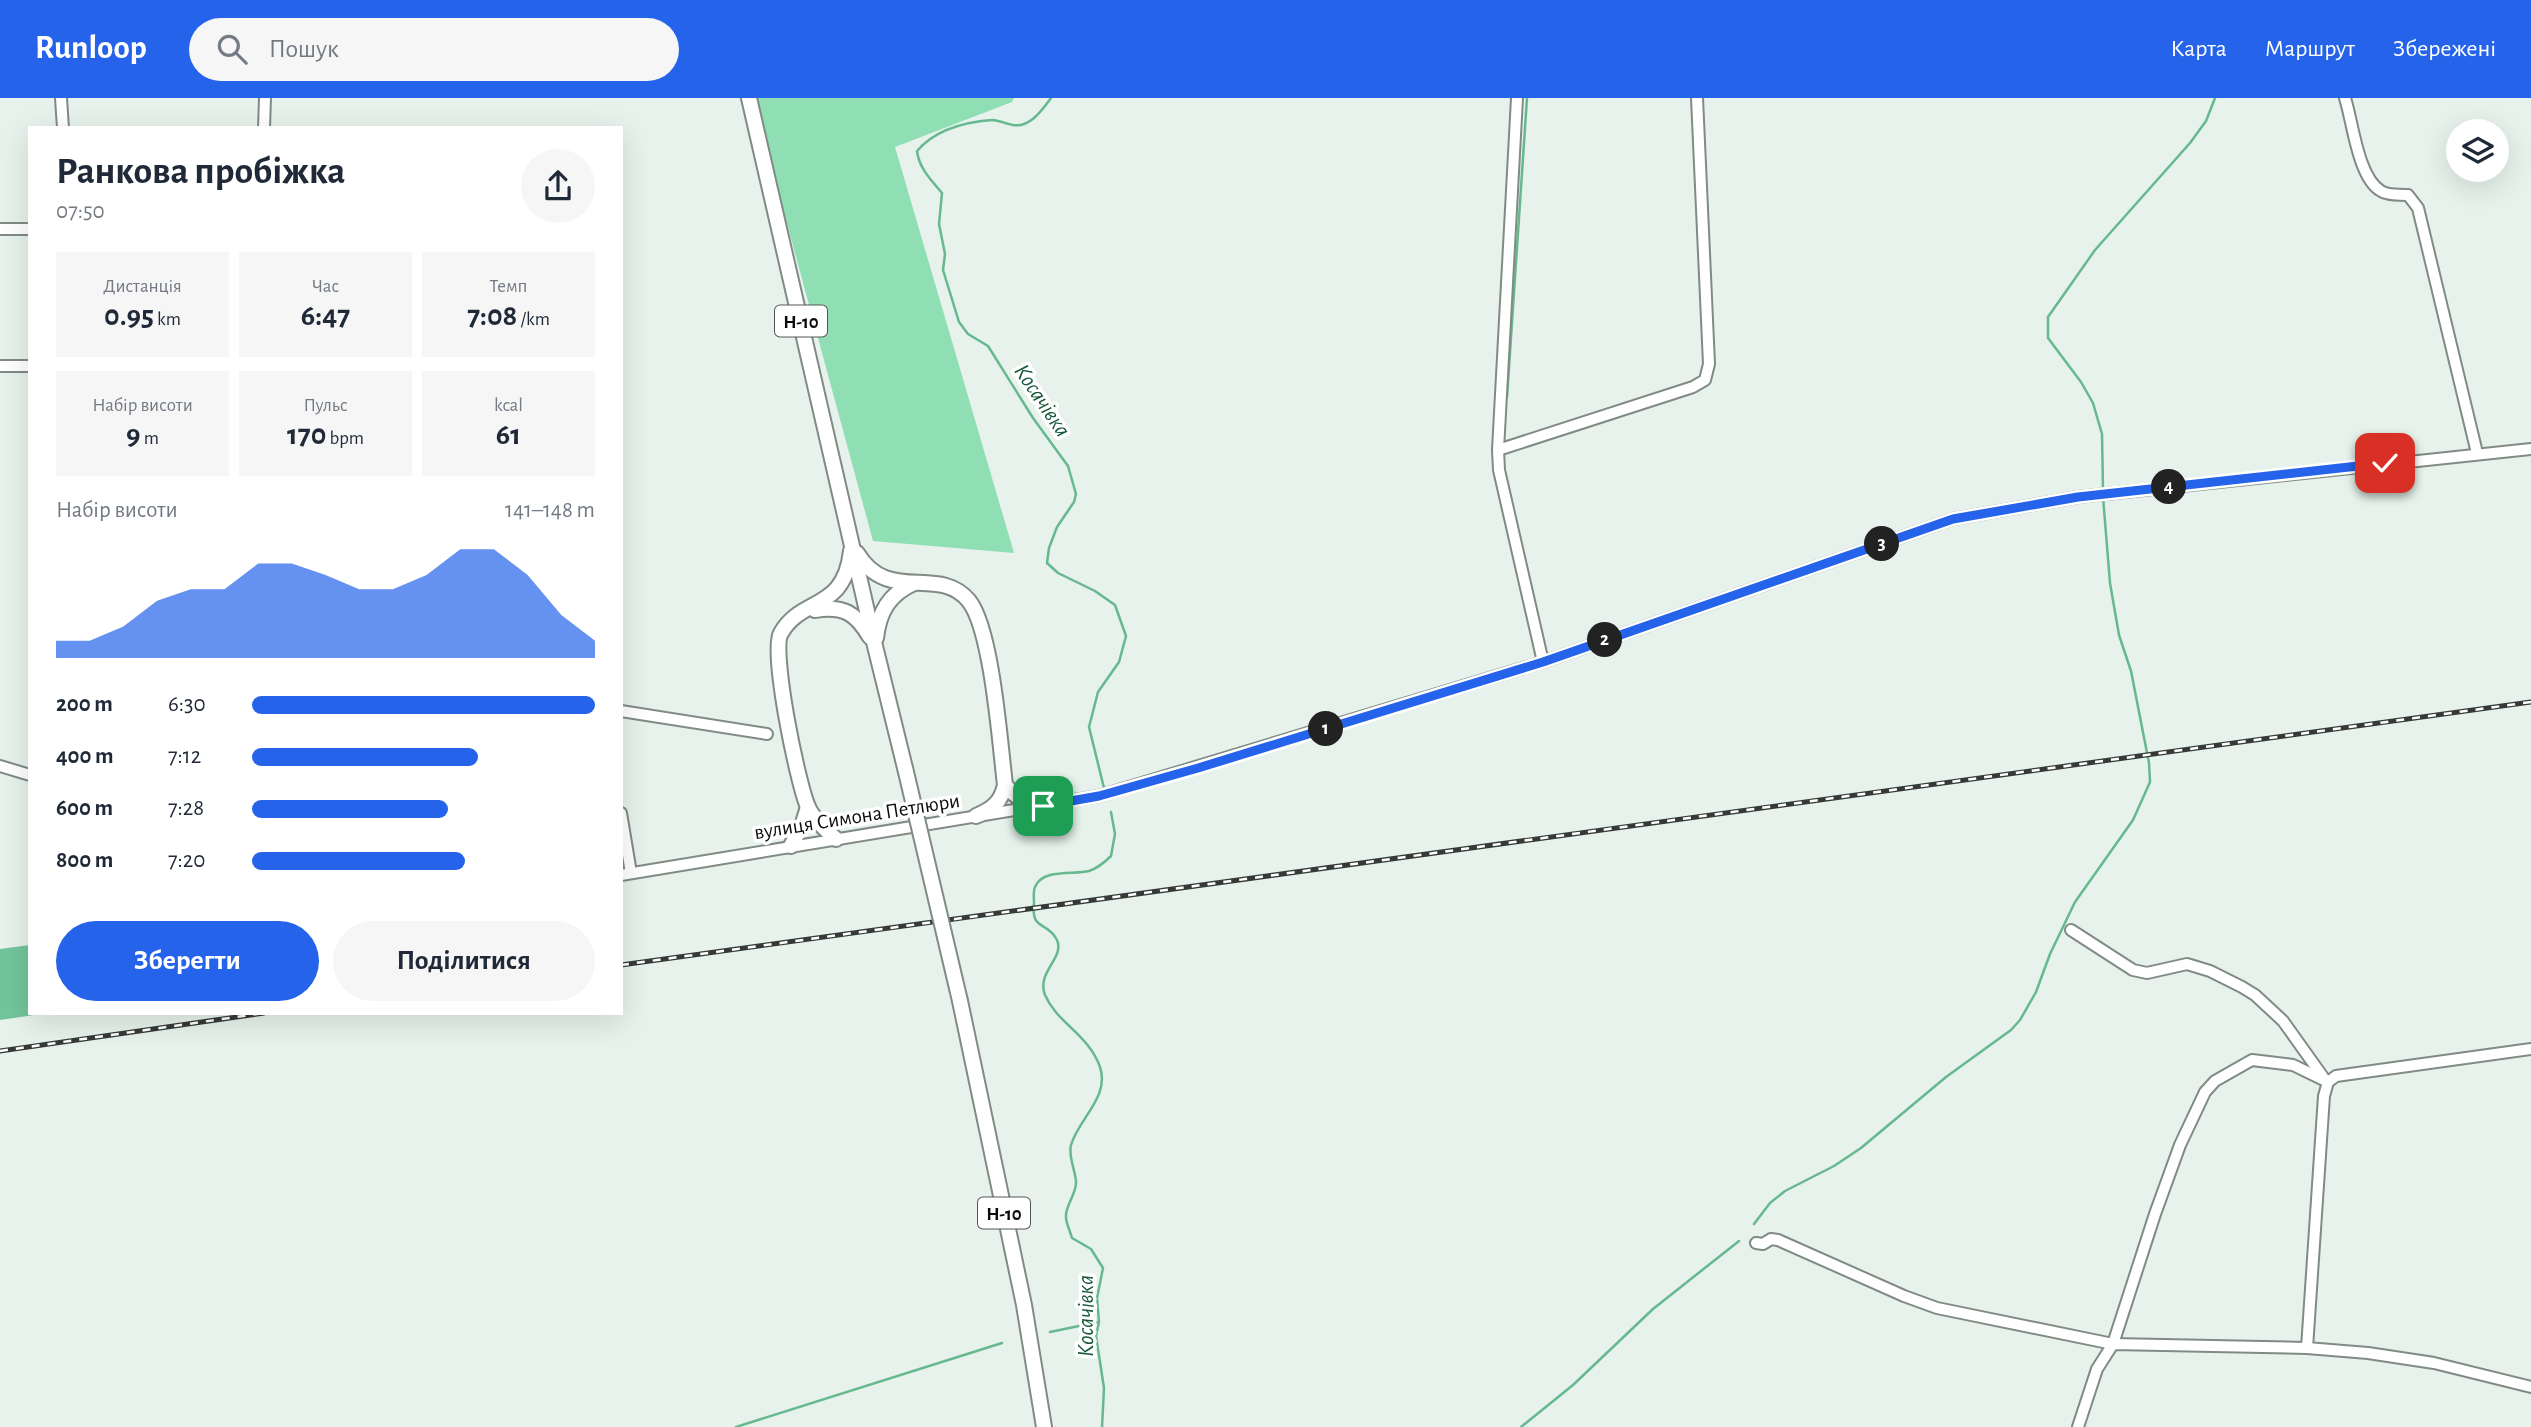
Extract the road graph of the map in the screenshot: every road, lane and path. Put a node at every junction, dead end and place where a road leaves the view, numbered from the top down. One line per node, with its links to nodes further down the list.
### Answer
1 (61, 98): 7 (street)
2 (265, 98): 8 (street)
3 (749, 98): 16 (main road, Н-10)
4 (1517, 98): 14 (street)
5 (1697, 98): 14 (street)
6 (2346, 98): 15 (street)
7 (63, 126)
8 (264, 126)
9 (0, 229): 10 (street)
10 (28, 229)
11 (0, 366): 12 (street)
12 (28, 366)
13 (2531, 449): 15 (street, вулиця Симона Петлюри)
14 (1498, 450): 20 (street)
15 (2477, 453): 20 (street, вулиця Симона Петлюри)
16 (852, 544): 17 (main road); 18 (main road); 19 (main road, Н-10)
17 (915, 583): 19 (main road); 25 (main road)
18 (794, 618): 19 (main road); 27 (main road)
19 (875, 646): 40 (main road, Н-10, bridge)
20 (1543, 662): 26 (street, вулиця Симона Петлюри)
21 (623, 711): 22 (street)
22 (767, 734)
23 (0, 766): 24 (street)
24 (28, 774)
25 (1005, 785): 26 (main road); 28 (main road)
26 (1043, 806): 28 (street, вулиця Симона Петлюри)
27 (808, 807): 30 (main road); 31 (main road)
28 (976, 816): 30 (street, вулиця Симона Петлюри)
29 (623, 837): 32 (street)
30 (836, 839): 31 (street, вулиця Симона Петлюри)
31 (790, 846): 32 (street, вулиця Симона Петлюри)
32 (626, 874)
33 (2071, 930): 35 (street)
34 (2531, 1049): 35 (street)
35 (2328, 1082): 37 (street); 38 (street)
36 (1756, 1243): 37 (street)
37 (2113, 1344): 38 (street); 41 (street)
38 (2307, 1348): 39 (street)
39 (2531, 1387)
40 (1044, 1427)
41 (2078, 1427)

